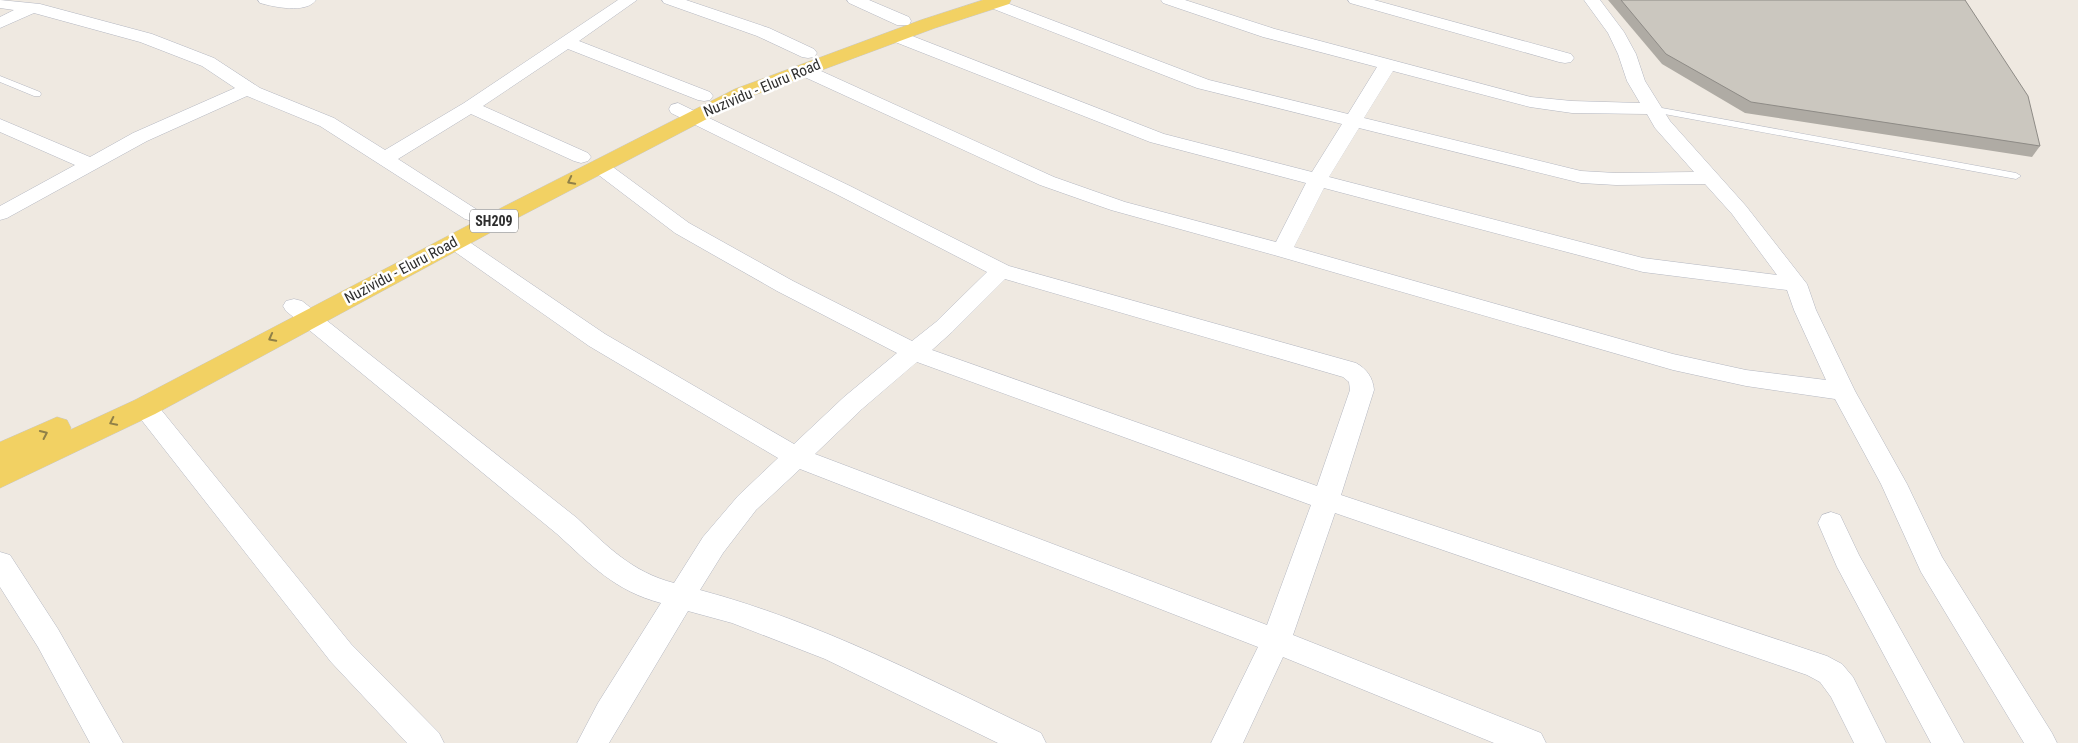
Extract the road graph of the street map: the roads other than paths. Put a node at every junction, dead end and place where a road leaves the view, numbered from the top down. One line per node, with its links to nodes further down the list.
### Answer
1 (50, 0): 13 (street)
2 (266, 0): 3 (street)
3 (308, 0)
4 (629, 0): 16 (street)
5 (670, 0): 18 (street)
6 (855, 0): 15 (street)
7 (966, 0): 15 (main road, Nuzividu - Eluru Road / SH209)
8 (1169, 0): 19 (street)
9 (1356, 0): 17 (street)
10 (1592, 0): 25 (street)
11 (997, 2): 15 (main road, Nuzividu - Eluru Road / SH209); 26 (street)
12 (0, 3): 13 (street)
13 (32, 8): 14 (street); 21 (street)
14 (0, 23)
15 (899, 28): 18 (main road, Nuzividu - Eluru Road / SH209); 33 (street)
16 (565, 42): 23 (street); 24 (street)
17 (1565, 58)
18 (806, 61): 24 (main road, Nuzividu - Eluru Road / SH209); 37 (street)
19 (1388, 64): 25 (street); 26 (street)
20 (0, 79): 22 (lane)
21 (249, 88): 28 (street); 30 (street)
22 (37, 94)
23 (470, 107): 28 (street); 29 (street)
24 (692, 107): 29 (main road, Nuzividu - Eluru Road / SH209); 38 (street)
25 (1651, 109): 31 (lane); 32 (street)
26 (1352, 120): 32 (street); 33 (street)
27 (0, 125): 30 (street)
28 (384, 159): 35 (street)
29 (590, 162): 35 (main road, Nuzividu - Eluru Road / SH209); 36 (main road, Nuzividu - Eluru Road / SH209, one-way to 36); 41 (street)
30 (90, 164): 34 (street)
31 (2016, 176)
32 (1709, 178): 39 (street)
33 (1318, 179): 37 (street); 39 (street)
34 (0, 214)
35 (472, 215): 40 (main road, Nuzividu - Eluru Road / SH209)
36 (455, 242): 40 (main road, Nuzividu - Eluru Road / SH209); 45 (street)
37 (1282, 250): 42 (street)
38 (1002, 271): 41 (street); 47 (street)
39 (1796, 284): 42 (street)
40 (301, 312): 43 (main road, Nuzividu - Eluru Road / SH209, one-way to 43); 44 (main road, Nuzividu - Eluru Road / SH209, one-way to 40); 50 (street)
41 (914, 352): 45 (street); 47 (street)
42 (1843, 391): 60 (street)
43 (145, 407): 46 (main road, Nuzividu - Eluru Road / SH209, one-way to 46); 53 (street)
44 (0, 455)
45 (796, 457): 50 (street); 51 (street)
46 (0, 476)
47 (1326, 500): 51 (street); 58 (street)
48 (1831, 523): 59 (street)
49 (0, 563): 52 (street)
50 (682, 595): 54 (street); 55 (street)
51 (1276, 641): 56 (street); 57 (street)
52 (107, 743)
53 (428, 743)
54 (593, 743)
55 (1030, 743)
56 (1227, 743)
57 (1530, 743)
58 (1870, 743)
59 (1948, 743)
60 (2041, 743)

